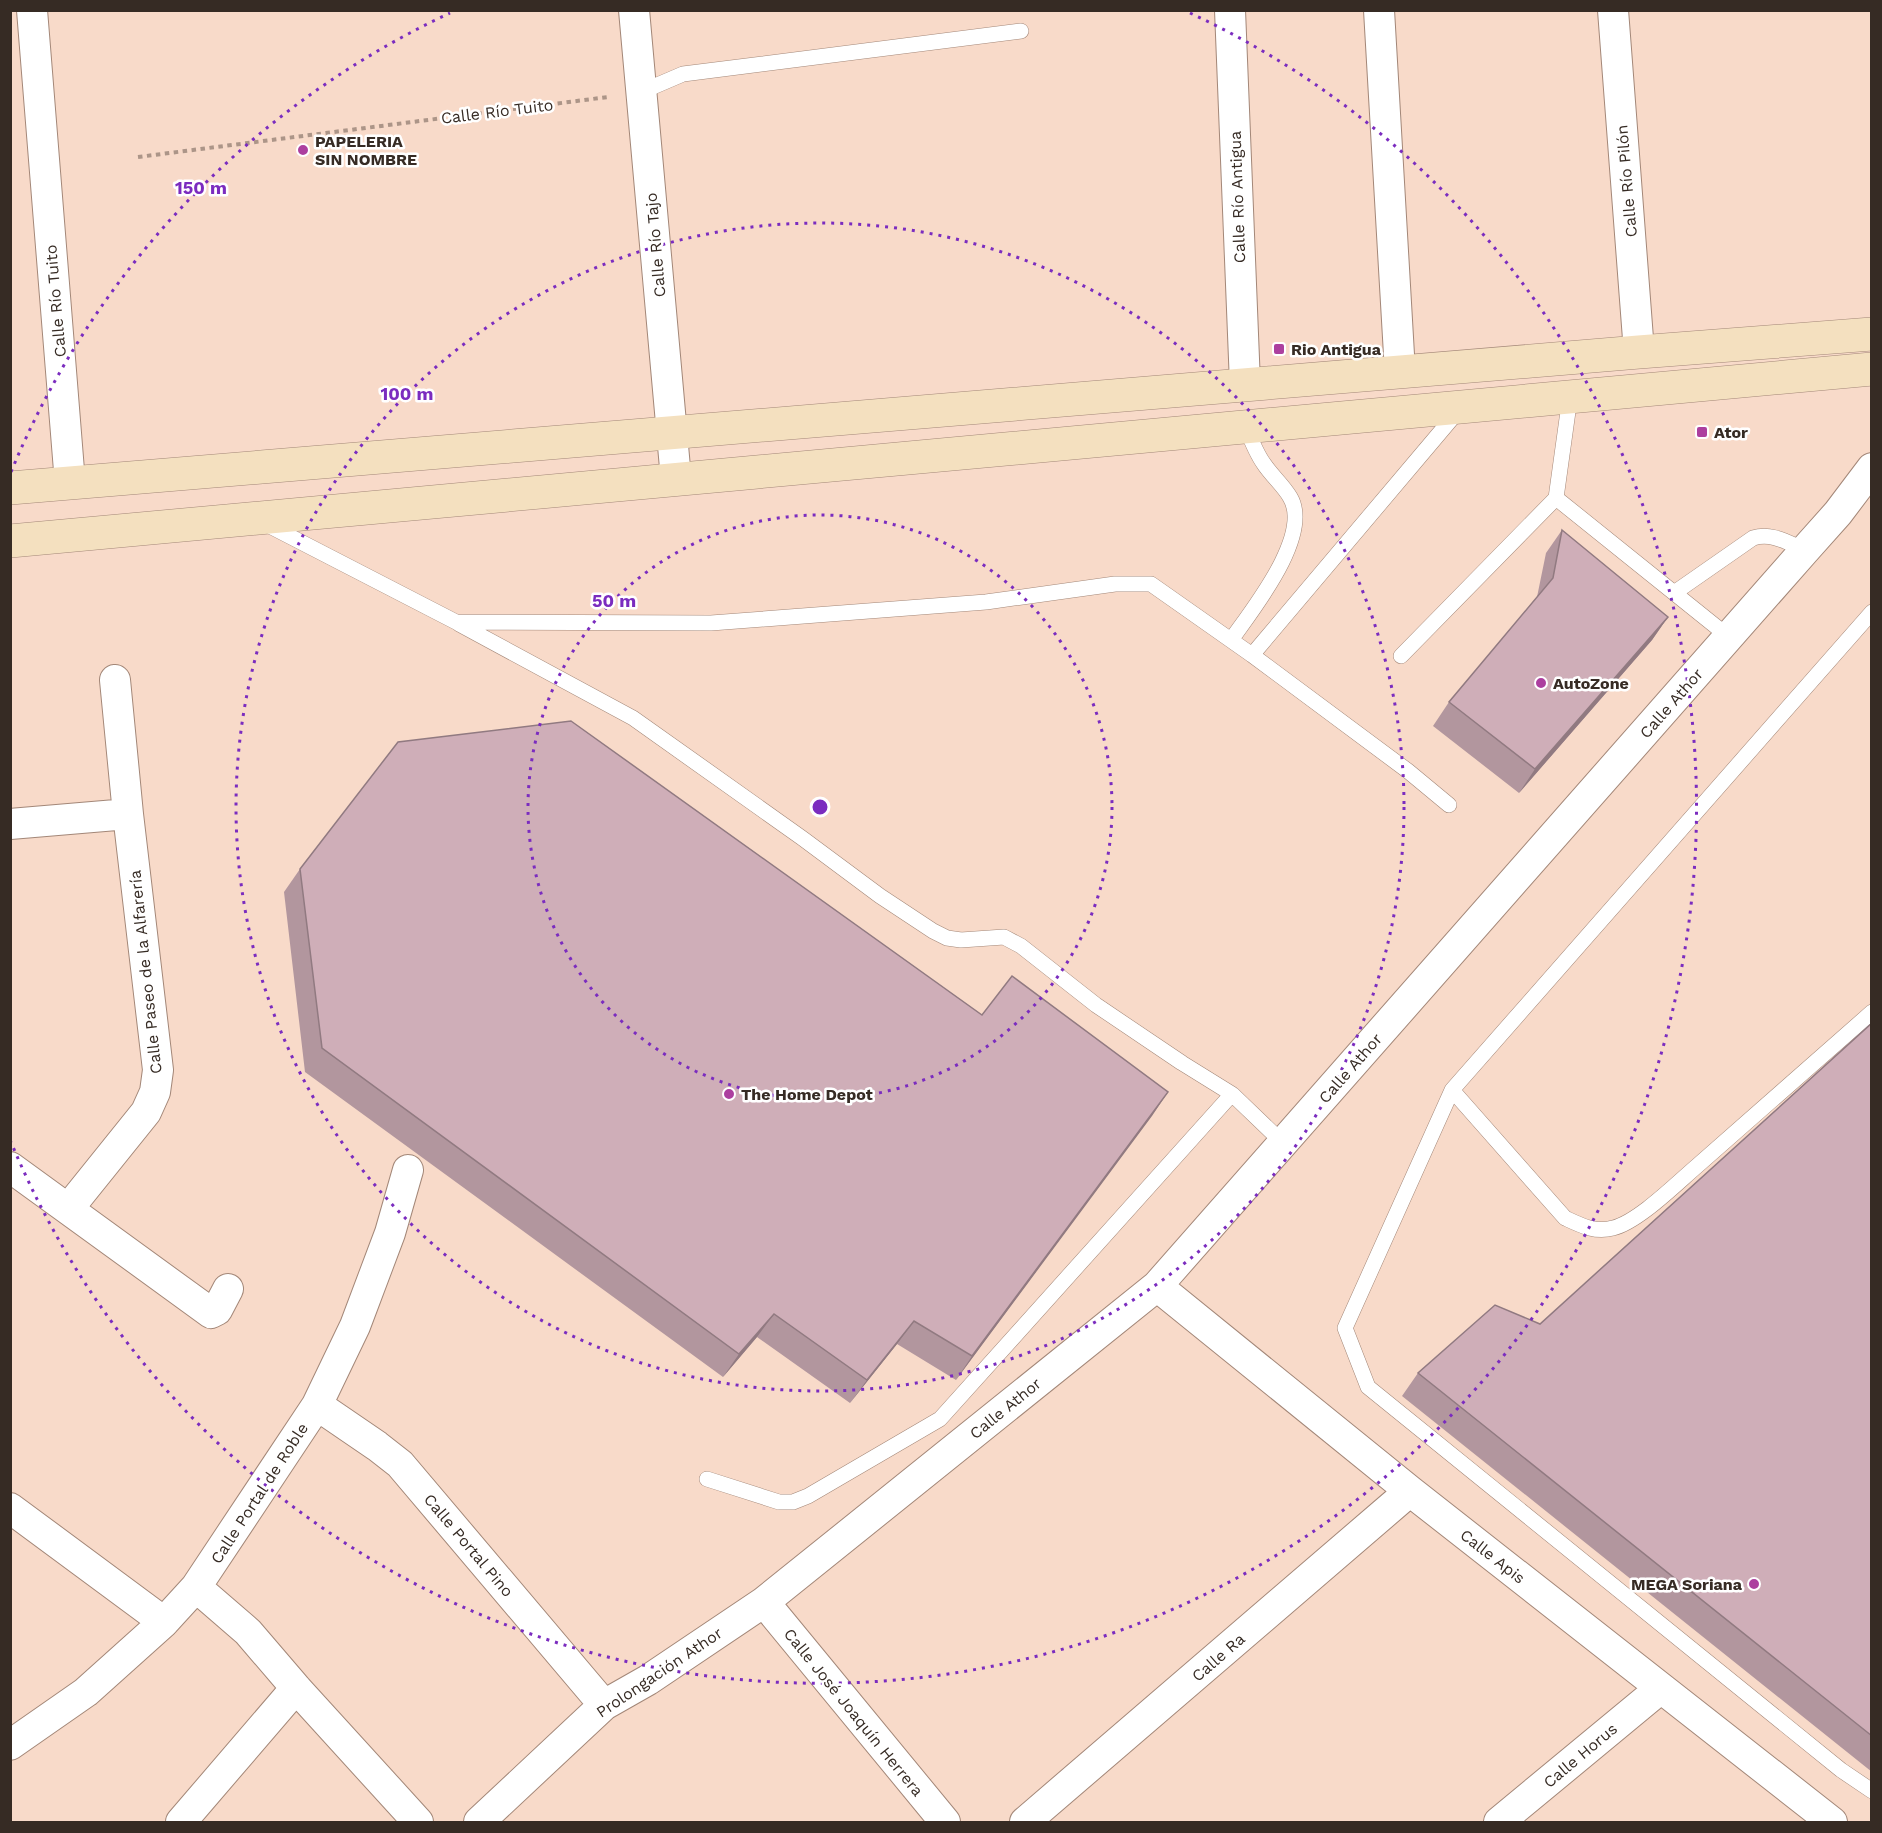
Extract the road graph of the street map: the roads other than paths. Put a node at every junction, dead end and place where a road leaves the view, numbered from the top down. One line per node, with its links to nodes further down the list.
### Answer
1 (634, 10): 7 (street, Calle Río Tajo)
2 (1230, 10): 12 (street, Calle Río Antigua)
3 (1378, 10): 11 (street)
4 (1612, 10): 9 (street, Calle Río Pilón)
5 (25, 23): 19 (street, Calle Río Tuito)
6 (1021, 31): 7 (lane)
7 (641, 92): 16 (street, Calle Río Tajo)
8 (1872, 334): 9 (main road)
9 (1639, 351): 11 (main road)
10 (1872, 369): 13 (main road)
11 (1400, 372): 12 (main road)
12 (1245, 384): 16 (main road)
13 (1570, 397): 14 (main road); 21 (lane)
14 (1463, 406): 15 (main road); 30 (lane)
15 (1246, 427): 18 (main road); 29 (lane)
16 (672, 433): 18 (street, Calle Río Tajo); 19 (main road)
17 (1872, 468): 24 (street, Calle Athor)
18 (676, 479): 22 (main road)
19 (70, 483): 20 (main road)
20 (10, 488)
21 (1556, 498): 25 (lane); 31 (lane)
22 (256, 519): 23 (main road); 27 (lane)
23 (10, 541)
24 (1805, 550): 25 (lane); 28 (street, Calle Athor)
25 (1674, 593): 28 (lane)
26 (1872, 612): 37 (lane)
27 (456, 622): 29 (lane); 38 (lane)
28 (1729, 637): 39 (street, Calle Athor)
29 (1231, 640): 30 (lane)
30 (1252, 655): 33 (lane)
31 (1401, 656)
32 (115, 681): 34 (street, Calle Paseo de la Alfarería)
33 (1449, 805)
34 (128, 814): 35 (street); 42 (street, Calle Paseo de la Alfarería)
35 (10, 824)
36 (1872, 1012): 37 (lane)
37 (1452, 1090): 56 (lane)
38 (1232, 1094): 39 (lane); 46 (lane)
39 (1283, 1143): 43 (street, Calle Athor)
40 (10, 1167): 42 (street)
41 (408, 1170): 45 (street, Calle Portal de Roble)
42 (68, 1209): 44 (street)
43 (1157, 1286): 47 (street, Calle Apis); 50 (street, Calle Athor)
44 (228, 1289)
45 (317, 1405): 49 (street, Calle Portal de Roble); 54 (street, Calle Portal Pino)
46 (707, 1479)
47 (1410, 1491): 53 (street, Calle Apis); 61 (street, Calle Ra)
48 (10, 1508): 51 (street)
49 (196, 1587): 51 (street, Calle Portal de Roble); 52 (street)
50 (764, 1602): 54 (street, Prolongación Athor); 60 (street, Calle José Joaquín Herrera)
51 (164, 1622): 55 (street, Calle Portal de Roble)
52 (296, 1688): 57 (street); 58 (street)
53 (1662, 1688): 62 (street, Calle Horus); 63 (street, Calle Apis)
54 (604, 1705): 59 (street, Prolongación Athor)
55 (10, 1745)
56 (1872, 1791)
57 (181, 1822)
58 (418, 1822)
59 (480, 1822)
60 (945, 1822)
61 (1025, 1822)
62 (1499, 1822)
63 (1832, 1822)

